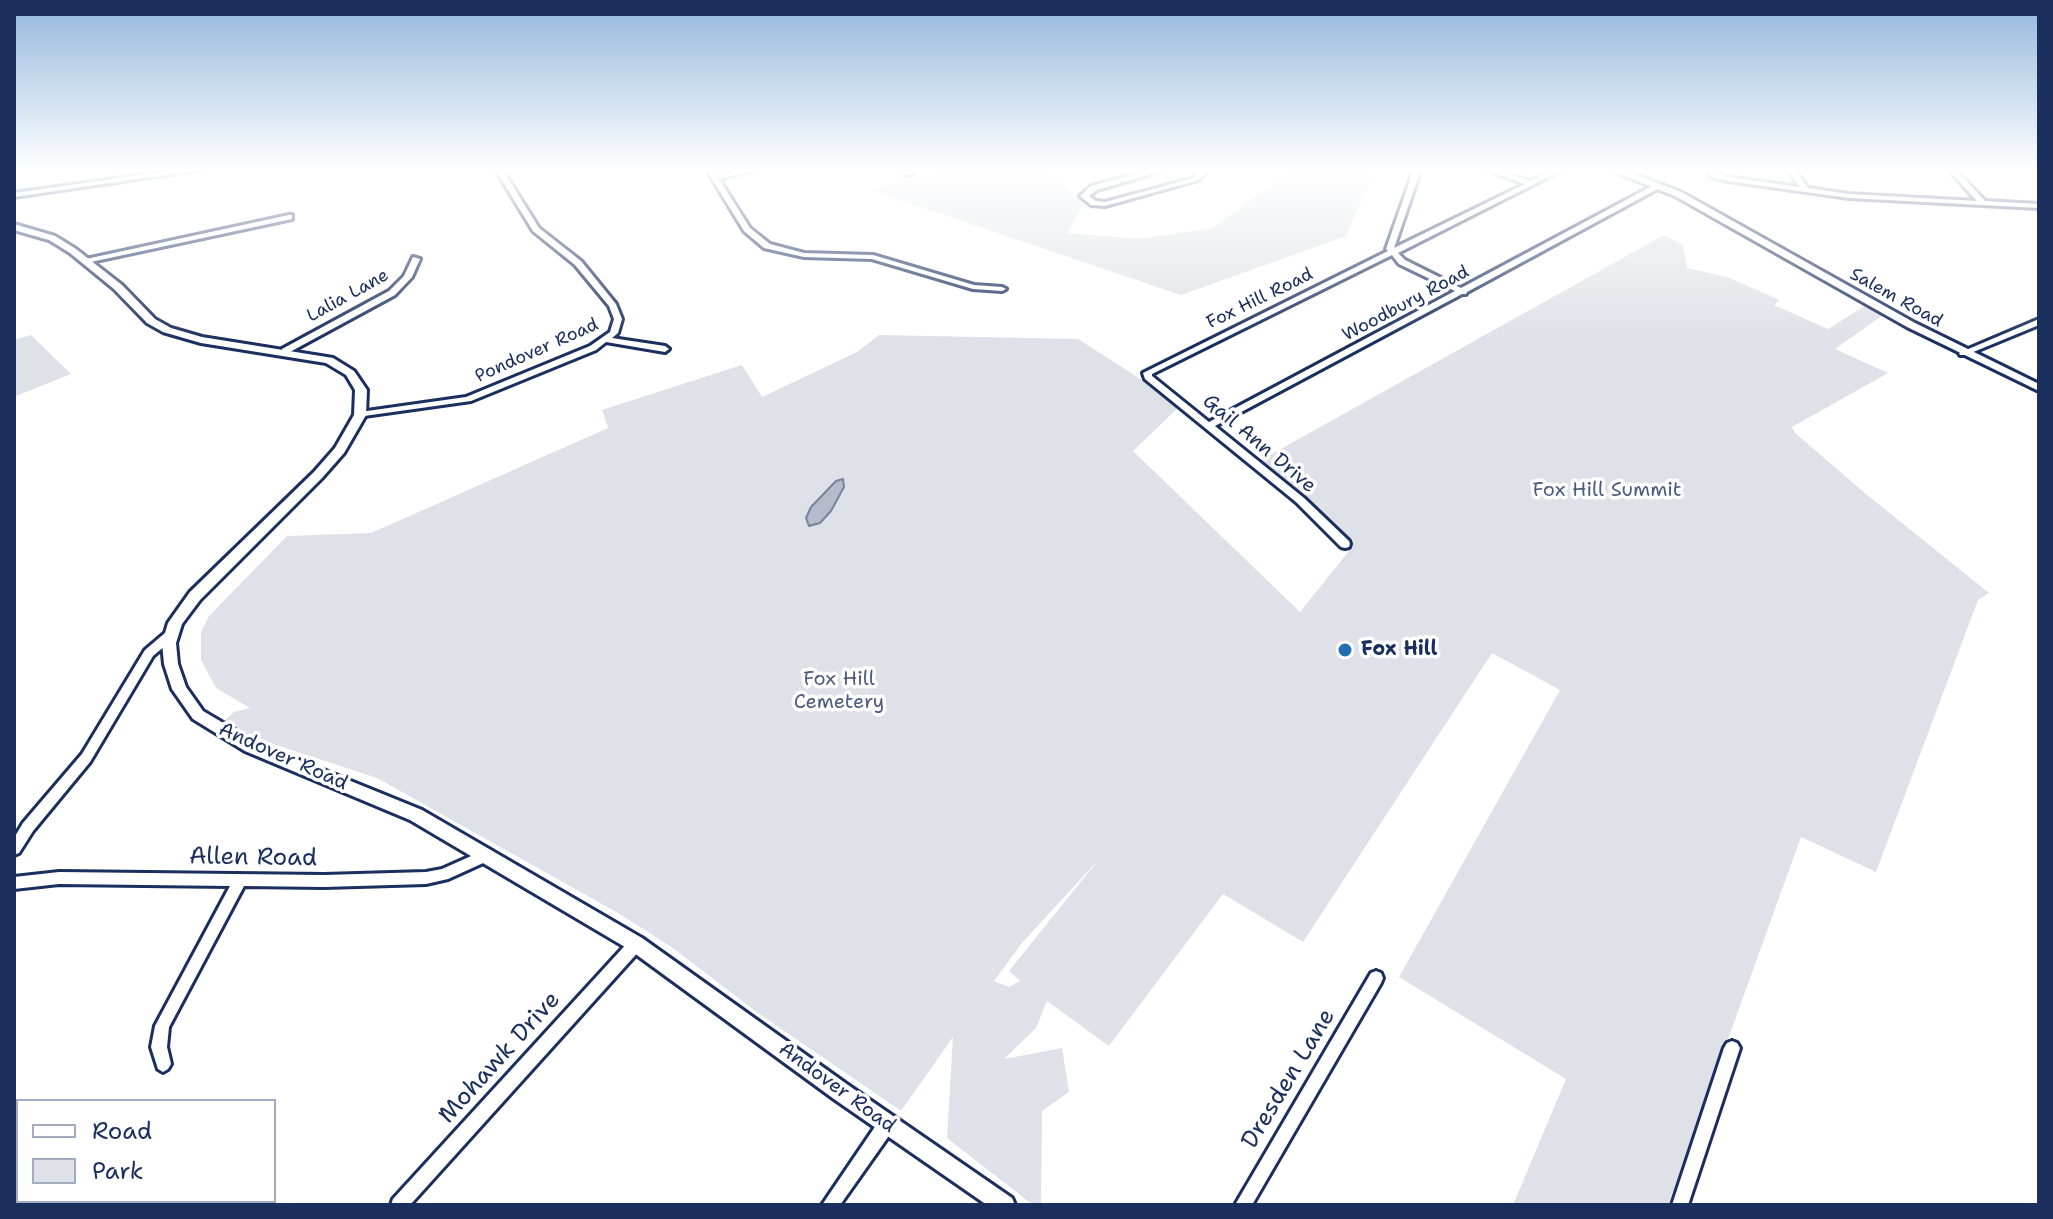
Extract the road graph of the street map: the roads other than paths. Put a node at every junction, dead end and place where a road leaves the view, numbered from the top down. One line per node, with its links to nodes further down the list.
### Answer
1 (248, 226): 11 (street)
2 (534, 226): 15 (street, Pondover Road)
3 (745, 226): 12 (street)
4 (1397, 226): 9 (street)
5 (1445, 226): 9 (street, Fox Hill Road)
6 (1585, 226): 13 (street, Woodbury Road)
7 (1740, 226): 18 (main road, Salem Road)
8 (14, 227): 11 (main road)
9 (1392, 252): 13 (street); 19 (street, Fox Hill Road)
10 (416, 259): 17 (street, Lalia Lane)
11 (86, 261): 17 (main road)
12 (1002, 289)
13 (1463, 292): 22 (street, Woodbury Road)
14 (2039, 322): 18 (street)
15 (607, 340): 16 (street); 21 (street, Pondover Road)
16 (665, 349)
17 (285, 351): 21 (main road)
18 (1963, 353): 20 (main road, Salem Road)
19 (1147, 374): 22 (street, Gail Ann Drive)
20 (2039, 388)
21 (360, 415): 24 (main road)
22 (1210, 425): 23 (street, Gail Ann Drive)
23 (1345, 544)
24 (169, 636): 25 (street); 28 (main road, Andover Road)
25 (28, 827): 26 (street); 27 (street)
26 (14, 837)
27 (14, 849)
28 (487, 855): 29 (street, Allen Road); 31 (main road, Andover Road)
29 (240, 880): 30 (street, Allen Road); 34 (street)
30 (14, 883)
31 (636, 944): 35 (main road, Andover Road); 36 (street, Mohawk Drive)
32 (1376, 978): 39 (street, Dresden Lane)
33 (1732, 1048): 40 (street)
34 (163, 1064)
35 (887, 1124): 37 (street); 38 (main road, Andover Road)
36 (399, 1205)
37 (830, 1205)
38 (1005, 1205)
39 (1243, 1205)
40 (1680, 1205)

